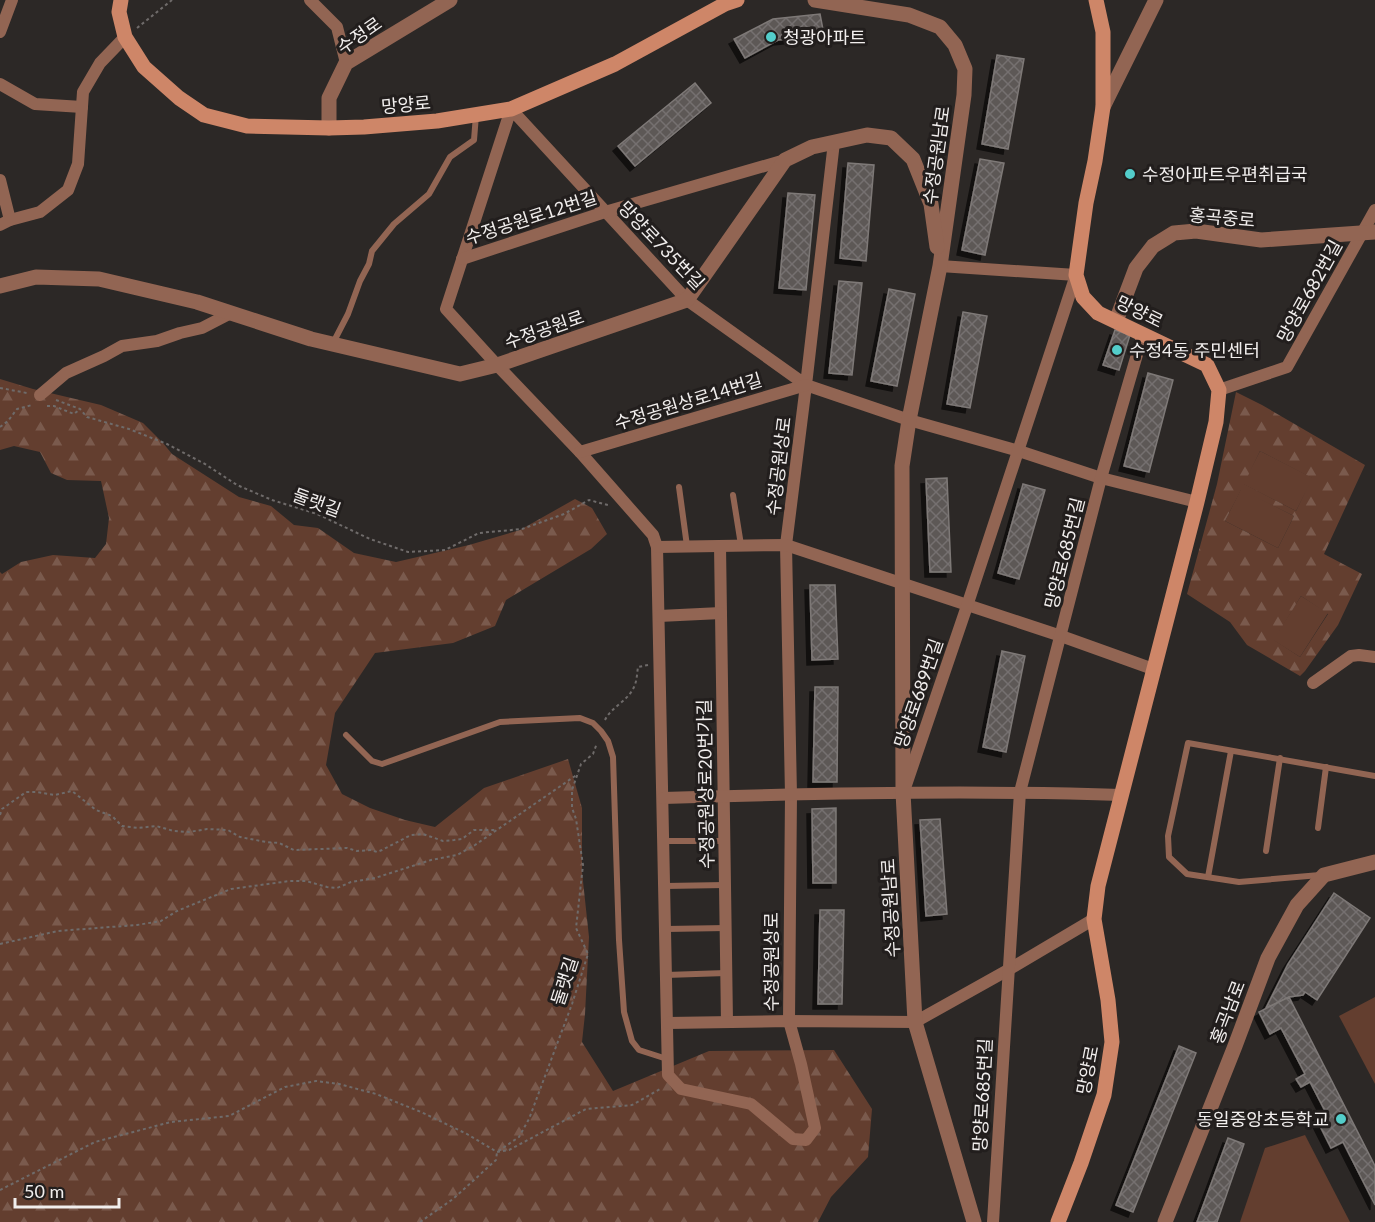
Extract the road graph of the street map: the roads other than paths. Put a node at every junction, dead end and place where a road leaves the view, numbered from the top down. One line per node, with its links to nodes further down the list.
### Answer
1 (12, 0): 9 (street)
2 (121, 0): 10 (main road, 망양로)
3 (310, 0): 11 (street)
4 (450, 0): 11 (street, 수정로)
5 (737, 0): 15 (main road, 망양로)
6 (815, 0): 26 (street, 수정공원남로)
7 (1095, 0): 14 (main road)
8 (1156, 0): 14 (street)
9 (0, 32)
10 (125, 37): 13 (street); 17 (main road, 망양로)
11 (346, 63): 17 (street, 수정로)
12 (0, 84): 13 (street)
13 (82, 107): 23 (street)
14 (1103, 107): 27 (main road)
15 (511, 109): 16 (main road, 망양로); 22 (street, 망양로735번길); 25 (street)
16 (476, 115): 17 (main road, 망양로); 33 (lane)
17 (329, 128)
18 (834, 142): 19 (street); 26 (street); 35 (street, 수정공원상로)
19 (785, 160): 22 (street, 수정공원로12번길); 29 (street)
20 (0, 180): 23 (street)
21 (1375, 210): 24 (street, 망양로682번길)
22 (605, 212): 25 (street, 수정공원로12번길); 29 (street, 망양로735번길)
23 (5, 222)
24 (1368, 232): 31 (street, 홍곡중로); 36 (street, 망양로682번길)
25 (462, 259): 34 (street)
26 (940, 266): 27 (street); 38 (street, 수정공원남로)
27 (1076, 275): 31 (main road, 망양로); 39 (street, 망양로689번길)
28 (0, 286): 30 (street, 수정공원로)
29 (687, 300): 34 (street, 수정공원로); 35 (street, 망양로735번길)
30 (231, 313): 33 (street, 수정공원로); 37 (street)
31 (1116, 321): 32 (main road, 망양로)
32 (1143, 334): 36 (main road, 망양로); 41 (street, 망양로685번길)
33 (333, 344): 34 (street, 수정공원로)
34 (497, 365): 40 (street)
35 (806, 385): 38 (street); 40 (street, 수정공원상로14번길); 45 (street, 수정공원상로)
36 (1219, 390): 44 (main road, 망양로)
37 (42, 402)
38 (909, 420): 39 (street); 50 (street, 수정공원남로)
39 (1018, 451): 41 (street, 망양로685번길); 51 (street, 망양로689번길)
40 (580, 452): 49 (street)
41 (1101, 478): 44 (street); 54 (street, 망양로685번길)
42 (679, 487): 46 (lane)
43 (733, 495): 48 (lane)
44 (1197, 502): 56 (main road, 망양로)
45 (786, 545): 48 (street); 50 (street); 65 (street, 수정공원상로)
46 (687, 546): 47 (street); 49 (street)
47 (720, 546): 48 (street); 52 (street, 수정공원상로20번가길)
48 (741, 546)
49 (657, 547): 53 (street)
50 (902, 584): 51 (street); 63 (street, 수정공원남로)
51 (967, 606): 54 (street, 망양로685번길); 63 (street, 망양로689번길)
52 (721, 613): 53 (street); 67 (street, 수정공원상로20번가길)
53 (659, 616): 68 (street)
54 (1061, 636): 56 (street); 64 (street, 망양로685번길)
55 (1375, 657): 57 (street)
56 (1153, 669): 66 (main road, 망양로)
57 (1313, 683)
58 (346, 735): 88 (lane)
59 (1231, 751): 60 (lane); 75 (lane); 75 (lane)
60 (1280, 758): 61 (lane); 72 (lane)
61 (1326, 767): 62 (lane); 69 (lane)
62 (1375, 776)
63 (903, 792): 64 (street); 65 (street); 86 (street, 수정공원남로)
64 (1020, 792): 66 (street); 81 (street, 망양로685번길)
65 (791, 795): 67 (street); 84 (street, 수정공원상로)
66 (1121, 795): 78 (main road, 망양로)
67 (724, 796): 68 (street); 71 (street, 수정공원상로20번가길)
68 (663, 798): 70 (street)
69 (1318, 828)
70 (664, 841): 71 (lane); 76 (street)
71 (724, 841): 77 (street, 수정공원상로20번가길)
72 (1266, 851)
73 (1375, 862): 74 (street)
74 (1324, 875): 75 (lane); 92 (street, 홍곡남로)
75 (1208, 877)
76 (665, 885): 77 (lane); 80 (street)
77 (725, 885): 79 (street, 수정공원상로20번가길)
78 (1094, 919): 81 (street); 91 (main road, 망양로)
79 (726, 928): 80 (lane); 82 (street, 수정공원상로20번가길)
80 (666, 929): 83 (street)
81 (1008, 970): 86 (street); 90 (street, 망양로685번길)
82 (726, 973): 83 (lane); 85 (street, 수정공원상로20번가길)
83 (666, 975): 87 (street)
84 (789, 1021): 85 (street, 수정공원상로); 86 (street); 88 (street, 수정공원상로)
85 (727, 1022): 87 (street, 수정공원상로)
86 (915, 1022): 89 (street, 수정공원남로)
87 (668, 1023): 88 (street)
88 (668, 1059)
89 (974, 1222)
90 (993, 1222)
91 (1058, 1222)
92 (1165, 1222)

